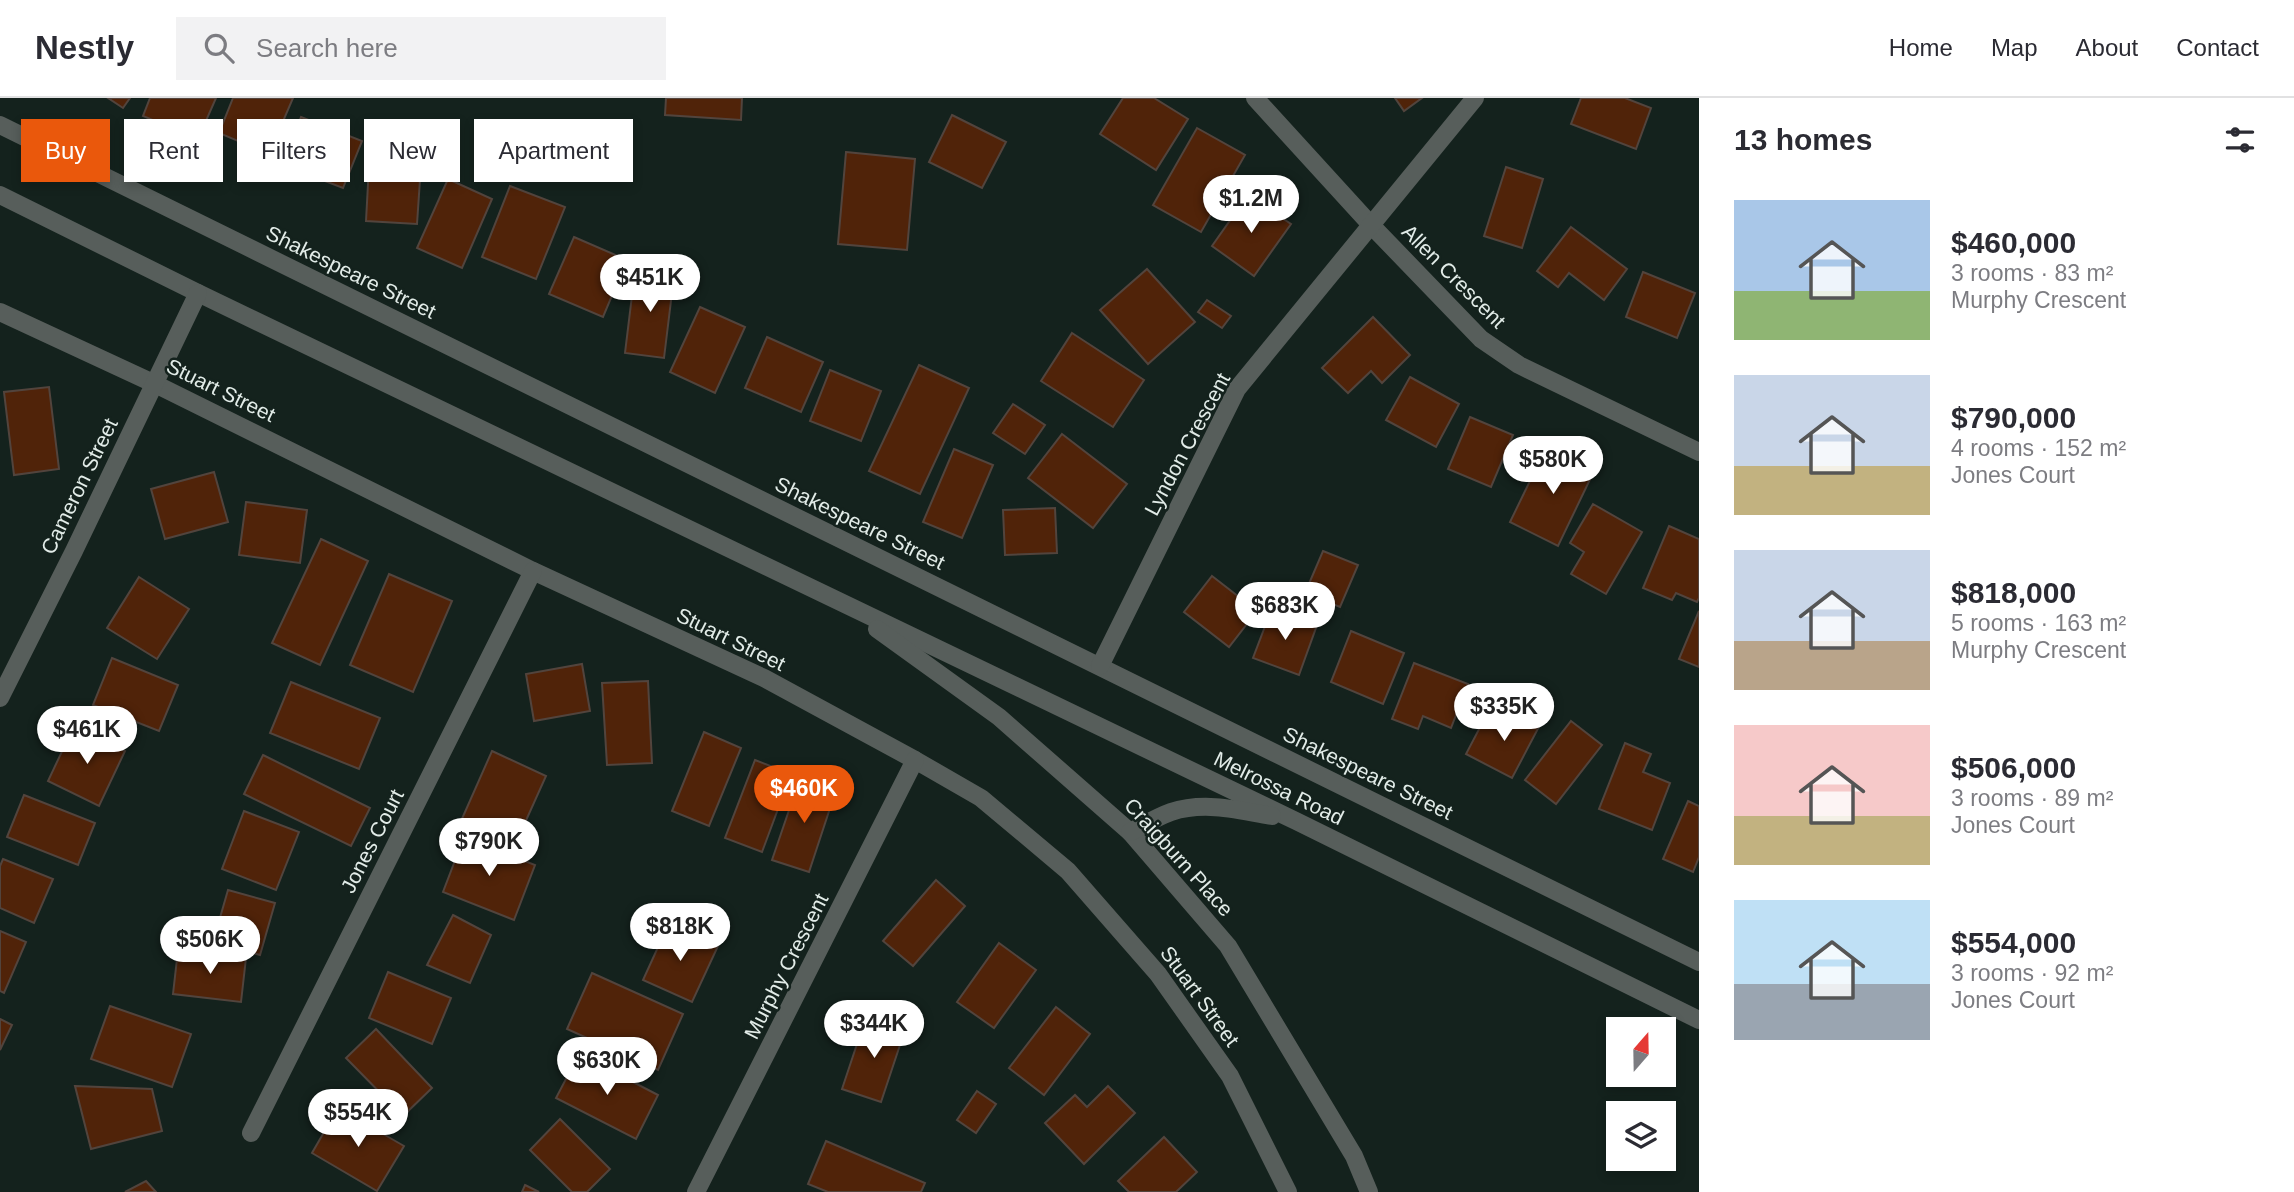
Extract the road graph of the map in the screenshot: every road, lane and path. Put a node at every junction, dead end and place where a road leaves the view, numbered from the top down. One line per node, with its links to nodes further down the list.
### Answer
1 (1255, 98): 5 (street, Allen Crescent)
2 (1475, 98): 5 (street, Lyndon Crescent)
3 (0, 125): 12 (street, Shakespeare Street)
4 (0, 195): 6 (street)
5 (1371, 225): 9 (street, Allen Crescent); 12 (street, Lyndon Crescent)
6 (198, 293): 8 (street, Cameron Street); 11 (street)
7 (0, 312): 8 (street, Stuart Street)
8 (153, 383): 10 (street, Stuart Street); 13 (street, Cameron Street)
9 (1699, 453)
10 (533, 570): 14 (street, Stuart Street); 19 (street, Jones Court)
11 (837, 600): 15 (street, Melrossa Road); 16 (street, Craigburn Place)
12 (1100, 666): 17 (street, Shakespeare Street)
13 (0, 698)
14 (915, 760): 20 (street, Murphy Crescent); 21 (street, Stuart Street)
15 (1296, 821): 16 (street); 18 (street, Melrossa Road)
16 (1130, 832): 22 (street, Craigburn Place)
17 (1699, 962)
18 (1699, 1020)
19 (251, 1133)
20 (696, 1192)
21 (1288, 1192)
22 (1369, 1192)

